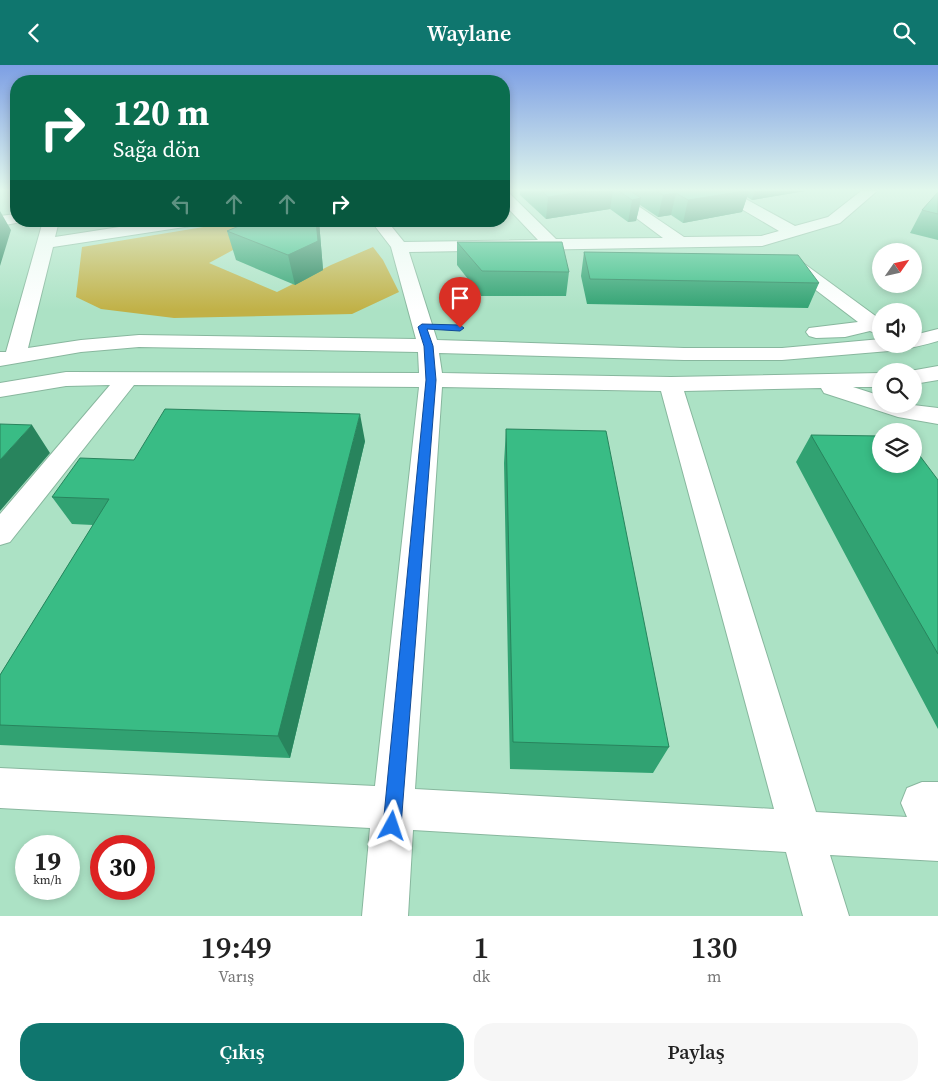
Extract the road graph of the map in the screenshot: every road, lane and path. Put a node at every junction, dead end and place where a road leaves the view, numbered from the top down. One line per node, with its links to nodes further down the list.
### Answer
1 (48, 231): 10 (street)
2 (127, 231): 10 (street)
3 (387, 231): 12 (street)
4 (538, 231): 11 (street)
5 (664, 231): 9 (street)
6 (798, 231): 7 (street)
7 (794, 232): 8 (street)
8 (762, 241): 9 (street); 13 (street)
9 (680, 242): 11 (street)
10 (45, 243): 19 (street)
11 (551, 244): 12 (street)
12 (400, 247): 16 (street)
13 (872, 323)
14 (872, 328): 16 (street)
15 (938, 335): 17 (street)
16 (425, 336): 18 (street); 19 (street); 23 (street)
17 (922, 339)
18 (872, 346)
19 (8, 358)
20 (938, 373): 21 (street)
21 (922, 376)
22 (128, 378): 23 (street); 27 (street); 29 (street)
23 (431, 380): 26 (street); 31 (street)
24 (872, 381): 25 (street)
25 (814, 383): 26 (street); 28 (street)
26 (671, 385): 33 (street)
27 (0, 390)
28 (933, 420)
29 (0, 534)
30 (0, 789): 31 (street)
31 (393, 807): 33 (street); 34 (street)
32 (933, 815): 33 (street)
33 (800, 831): 35 (street)
34 (385, 916)
35 (826, 916)

